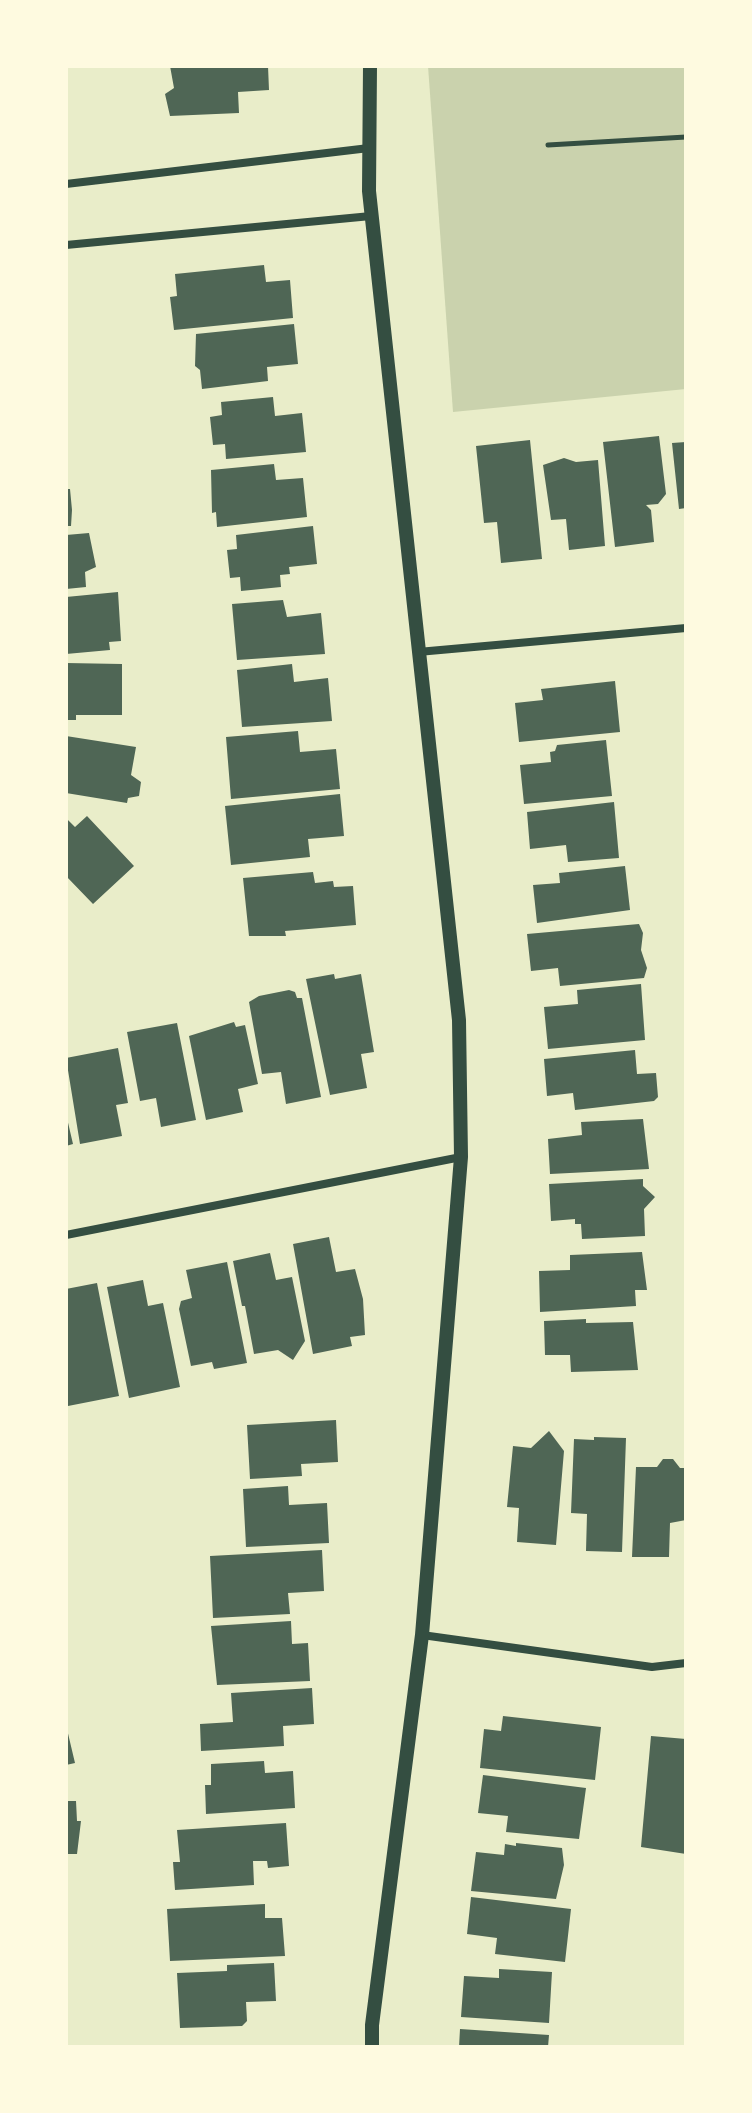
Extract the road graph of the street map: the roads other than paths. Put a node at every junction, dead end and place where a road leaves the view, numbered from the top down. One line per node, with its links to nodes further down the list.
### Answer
1 (370, 66): 2 (street)
2 (369, 148): 3 (street); 4 (street)
3 (66, 184)
4 (371, 216): 5 (street); 7 (street)
5 (66, 245)
6 (686, 628): 7 (street)
7 (418, 652): 8 (street)
8 (461, 1157): 9 (street); 10 (street)
9 (66, 1235)
10 (422, 1635): 11 (street); 12 (street)
11 (686, 1663)
12 (372, 2047)

